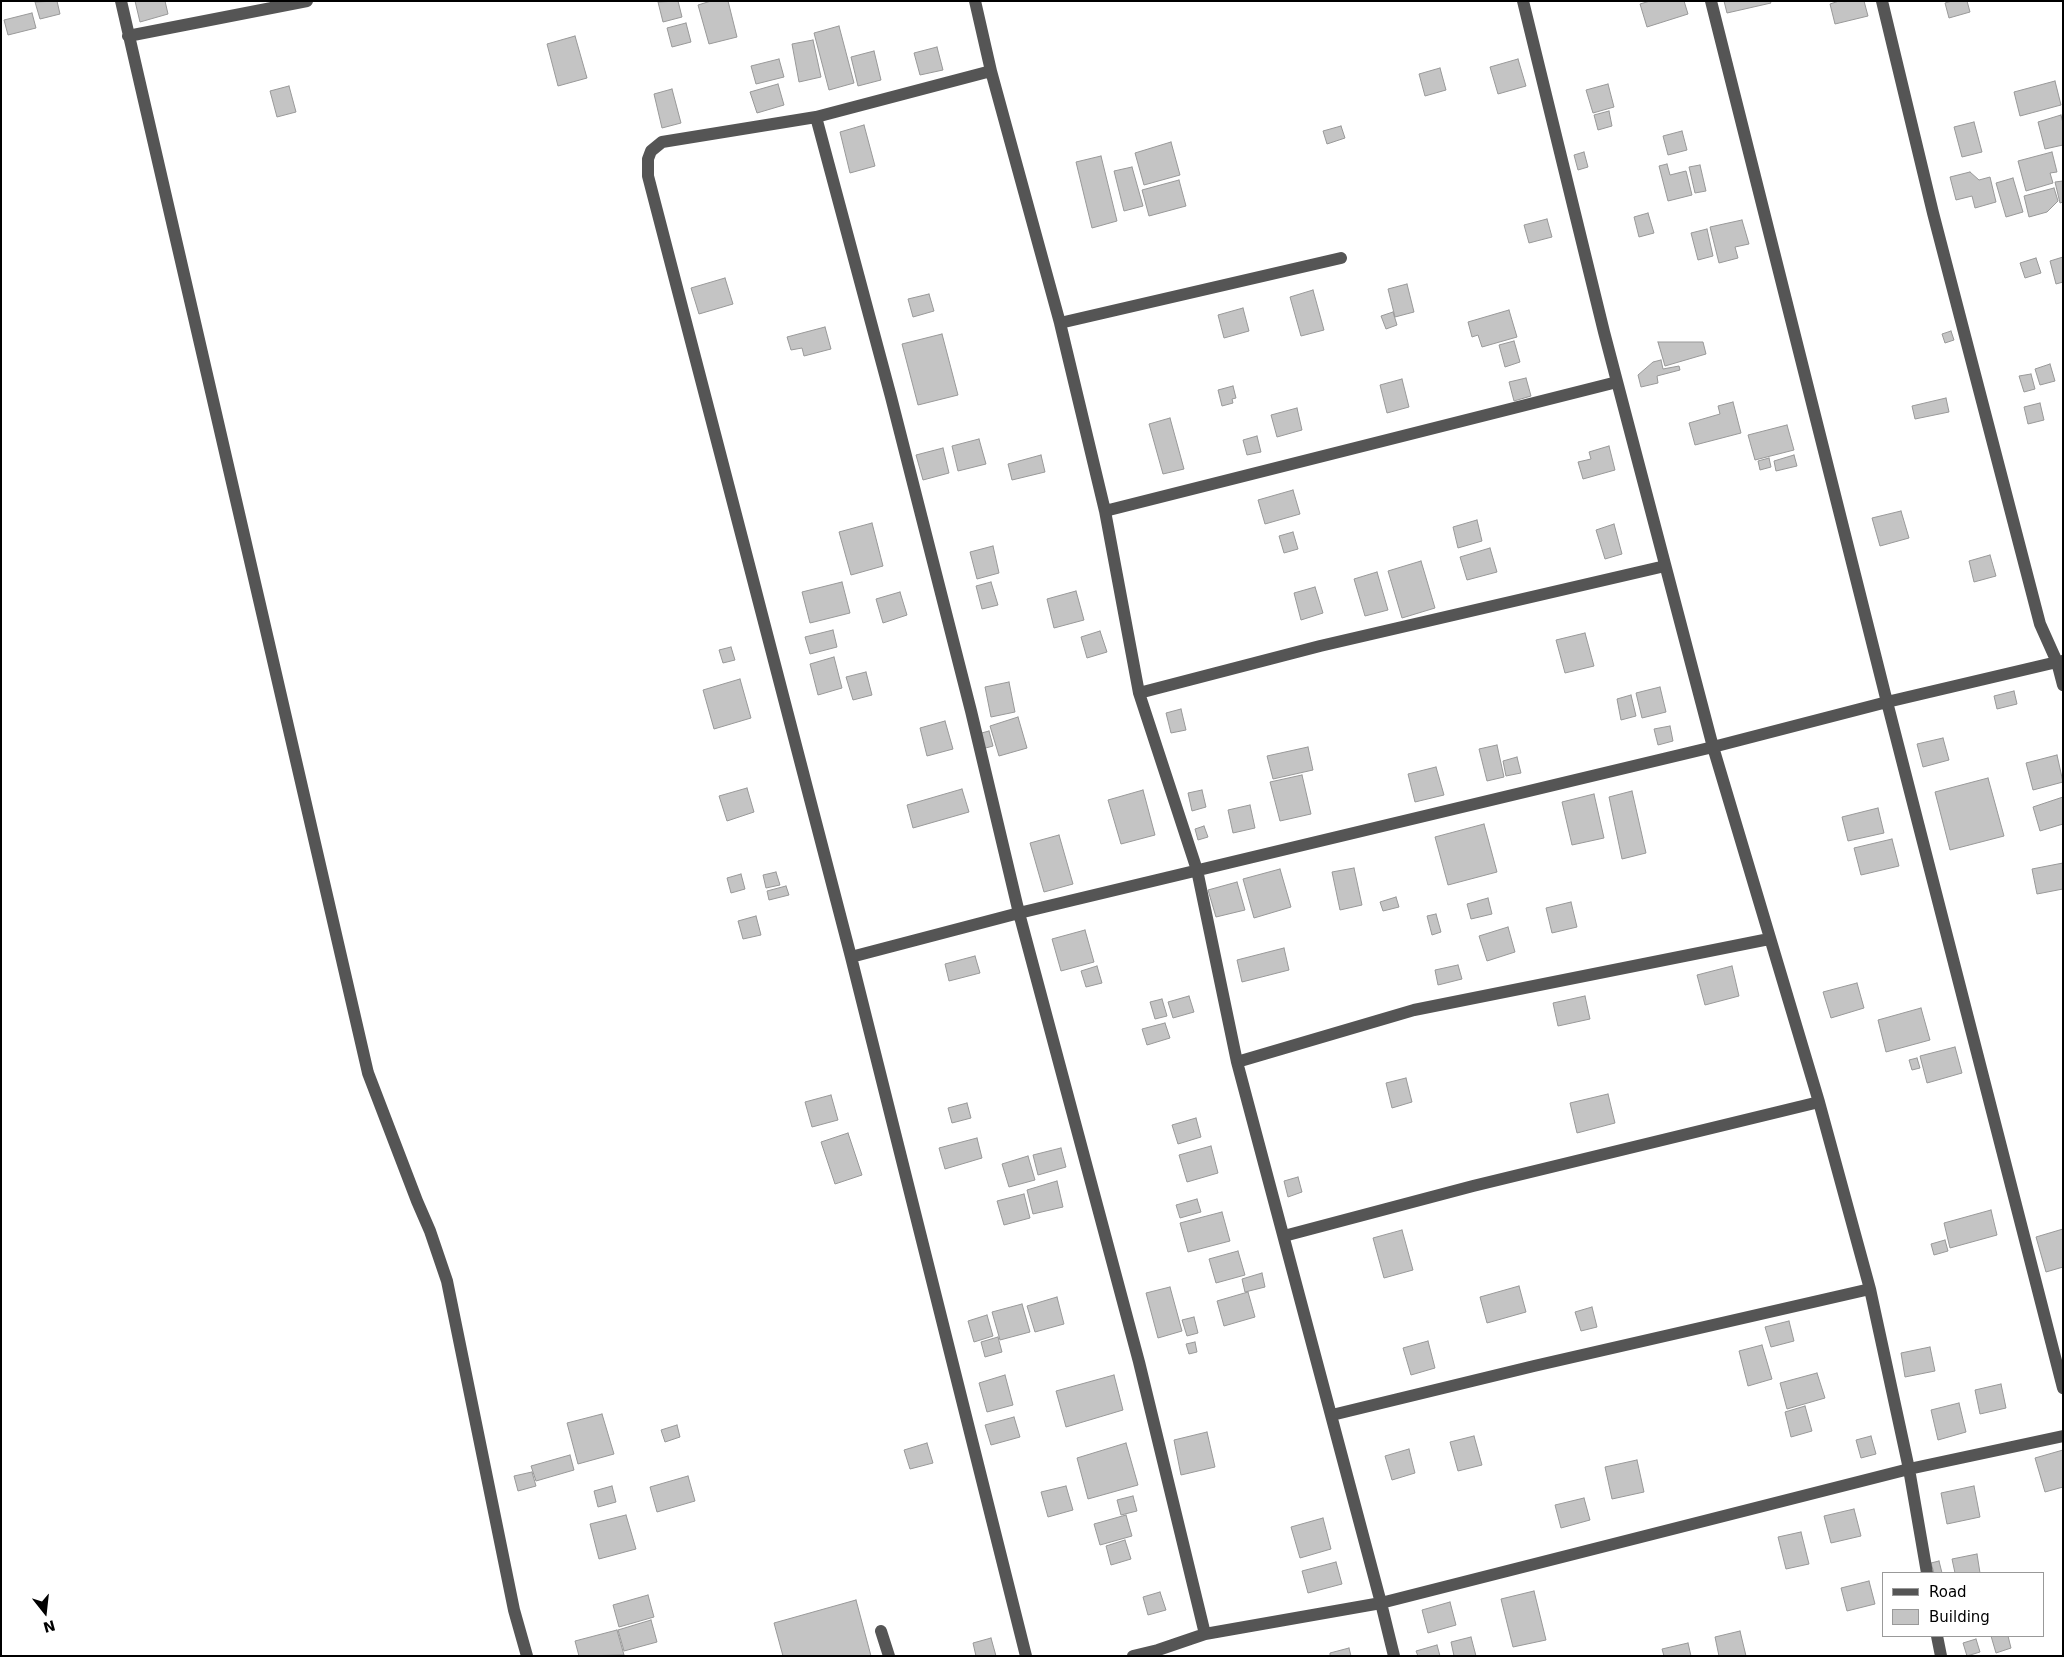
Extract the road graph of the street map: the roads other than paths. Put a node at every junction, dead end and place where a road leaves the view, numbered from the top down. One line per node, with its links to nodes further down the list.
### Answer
1 (121, 1): 7 (street)
2 (307, 1): 7 (street)
3 (975, 1): 8 (street)
4 (1523, 1): 12 (street)
5 (1710, 1): 18 (street)
6 (1882, 1): 15 (street)
7 (128, 36): 37 (street)
8 (991, 71): 9 (street); 11 (street)
9 (816, 117): 21 (street); 23 (street)
10 (1341, 258): 11 (street)
11 (1060, 323): 13 (street)
12 (1617, 382): 13 (street); 14 (street)
13 (1104, 511): 17 (street)
14 (1665, 566): 17 (street); 19 (street)
15 (2060, 661): 16 (street); 18 (street)
16 (2063, 684)
17 (1139, 692): 20 (street)
18 (1887, 702): 19 (street); 28 (street)
19 (1713, 747): 20 (street); 22 (street)
20 (1197, 870): 21 (street); 24 (street)
21 (1019, 913): 23 (street); 35 (street)
22 (1769, 939): 24 (street); 25 (street)
23 (851, 957): 39 (street)
24 (1237, 1062): 26 (street)
25 (1819, 1102): 26 (street); 27 (street)
26 (1284, 1236): 29 (street)
27 (1870, 1289): 29 (street); 31 (street)
28 (2063, 1388)
29 (1332, 1415): 33 (street)
30 (2063, 1436): 31 (street)
31 (1909, 1469): 32 (street); 33 (street)
32 (1927, 1572)
33 (1382, 1603): 35 (street); 41 (street)
34 (881, 1631): 38 (street)
35 (1205, 1634): 40 (street)
36 (1937, 1637): 42 (street)
37 (527, 1656)
38 (888, 1656)
39 (1026, 1656)
40 (1133, 1656)
41 (1394, 1656)
42 (1941, 1656)

